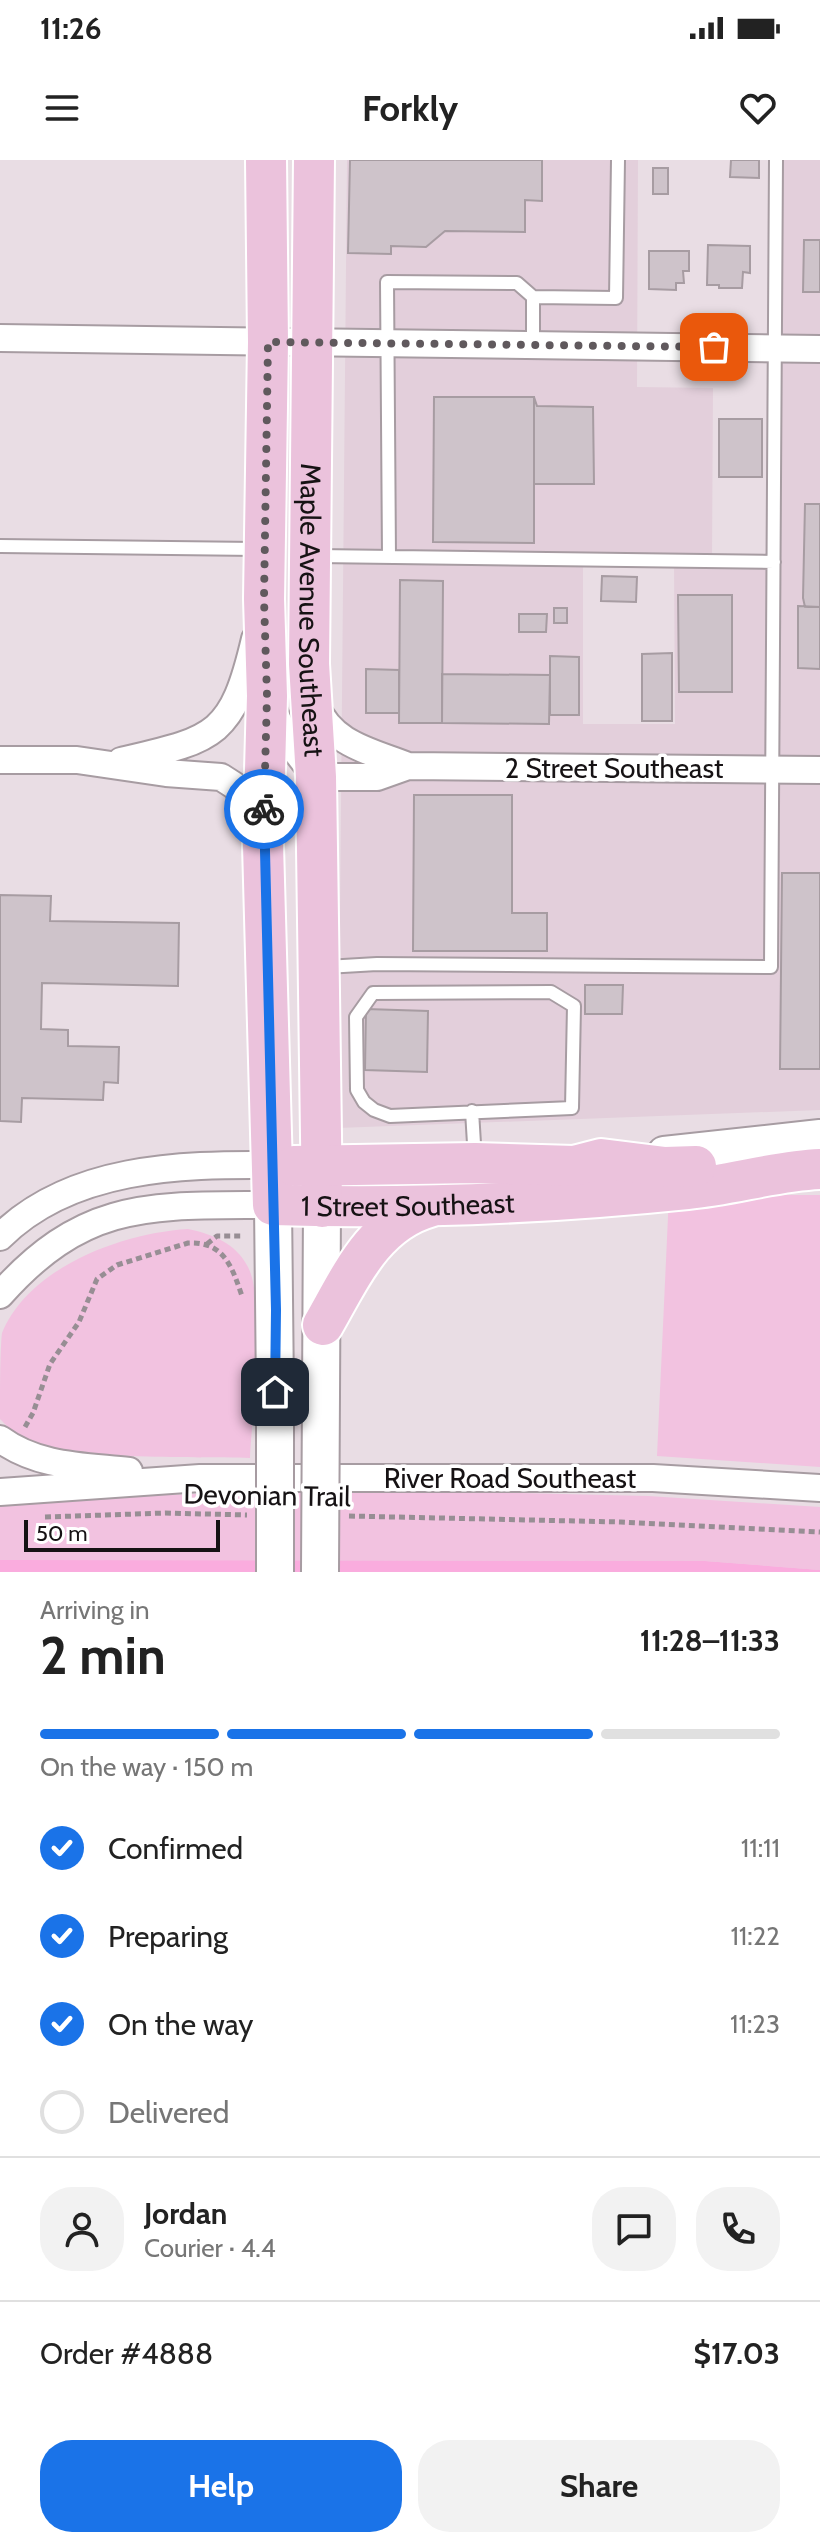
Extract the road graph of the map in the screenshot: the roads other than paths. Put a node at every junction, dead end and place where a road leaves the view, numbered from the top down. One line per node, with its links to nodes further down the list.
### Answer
1 (266, 160): 7 (main road, Maple Avenue Southeast)
2 (314, 160): 8 (main road, Maple Avenue Southeast)
3 (618, 160): 5 (lane)
4 (776, 160): 11 (lane)
5 (533, 297): 9 (lane); 10 (lane)
6 (0, 338): 7 (street)
7 (268, 342): 8 (street); 14 (main road, Maple Avenue Southeast)
8 (312, 342): 9 (street); 15 (main road, Maple Avenue Southeast)
9 (389, 343): 10 (street); 16 (lane)
10 (533, 345): 11 (street)
11 (775, 348): 12 (street); 17 (lane)
12 (820, 349)
13 (0, 546): 14 (lane)
14 (266, 549): 18 (main road, Maple Avenue Southeast)
15 (310, 556): 16 (lane); 19 (main road, Maple Avenue Southeast)
16 (389, 557): 17 (lane)
17 (774, 562): 24 (lane)
18 (264, 599): 20 (main road, Maple Avenue Southeast); 22 (street)
19 (309, 664): 23 (street, 2 Street Southeast); 26 (main road, Maple Avenue Southeast)
20 (267, 696): 26 (street); 27 (main road, Maple Avenue Southeast)
21 (0, 760): 22 (street)
22 (110, 763): 27 (street)
23 (408, 766): 24 (street, 2 Street Southeast); 26 (street, 2 Street Southeast)
24 (773, 769): 25 (street, 2 Street Southeast); 28 (lane)
25 (820, 770)
26 (316, 777): 28 (main road, Maple Avenue Southeast)
27 (263, 845): 33 (main road, Maple Avenue Southeast)
28 (319, 968): 34 (main road, Maple Avenue Southeast)
29 (472, 1111): 29 (lane); 32 (lane)
30 (820, 1136): 31 (street)
31 (601, 1159): 32 (main road, 1 Street Southeast); 35 (main road, 1 Street Southeast)
32 (475, 1163): 34 (main road, 1 Street Southeast)
33 (272, 1165): 34 (main road, 1 Street Southeast); 38 (main road, Maple Avenue Southeast); 39 (street, 1 Street Southeast)
34 (322, 1167): 37 (main road, Maple Avenue Southeast)
35 (806, 1170): 36 (main road, 1 Street Southeast)
36 (439, 1204): 37 (main road, 1 Street Southeast); 41 (main road)
37 (322, 1207): 38 (main road, 1 Street Southeast); 41 (main road, Maple Avenue Southeast)
38 (273, 1220): 40 (street, 1 Street Southeast); 46 (main road, Maple Avenue Southeast, bridge)
39 (0, 1237)
40 (0, 1295)
41 (323, 1325): 47 (main road, Maple Avenue Southeast, bridge)
42 (9, 1438): 43 (street, River Road Southeast)
43 (200, 1478): 44 (street, River Road Southeast); 45 (street, River Road Southeast)
44 (820, 1488)
45 (0, 1492)
46 (275, 1572)
47 (320, 1572)

